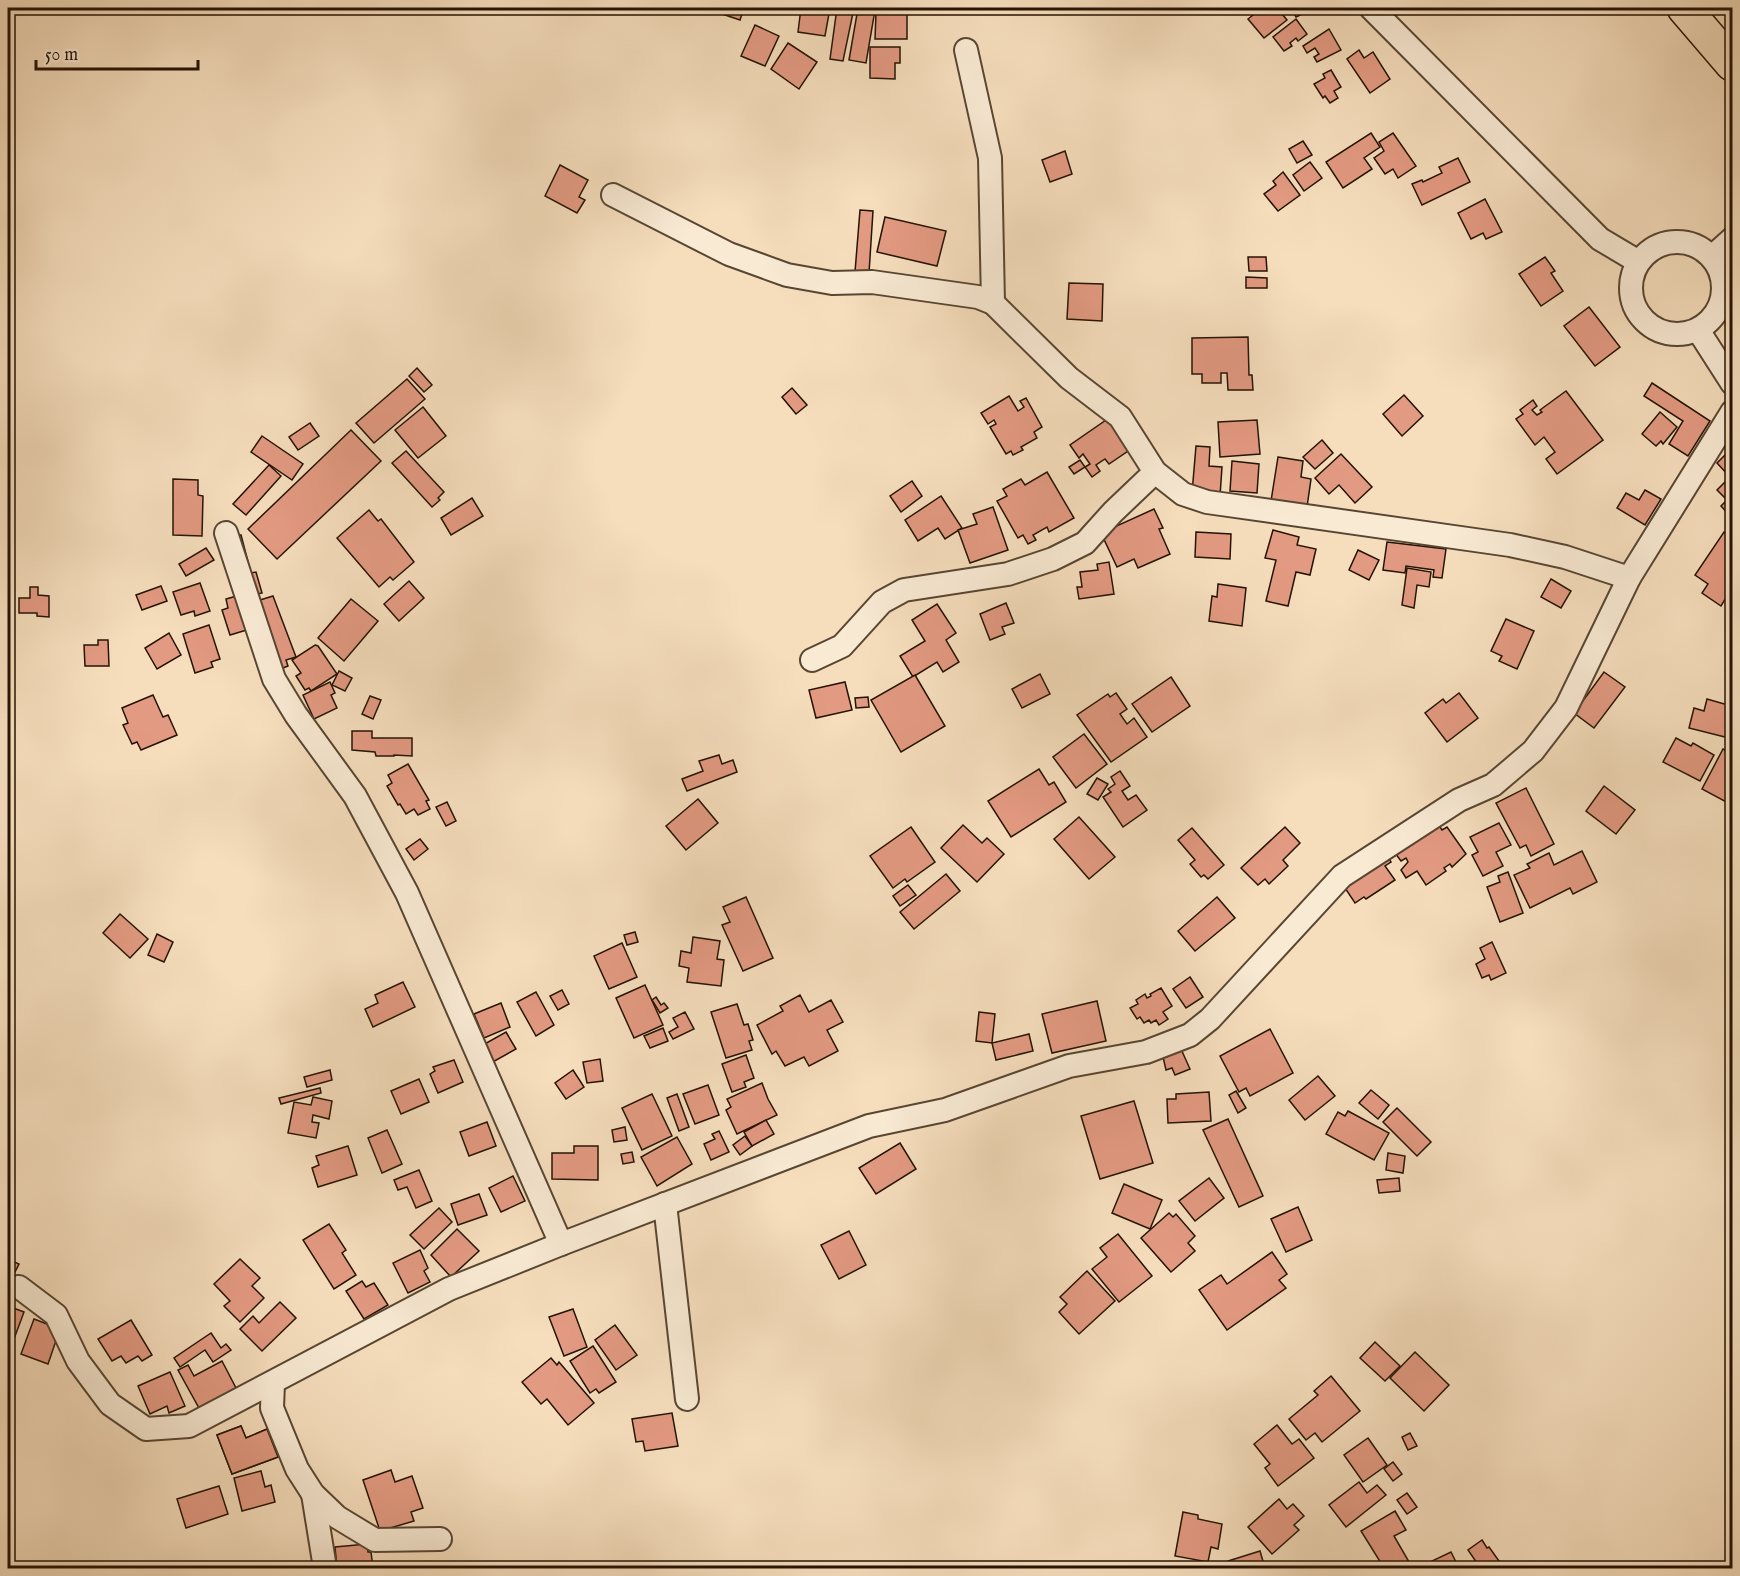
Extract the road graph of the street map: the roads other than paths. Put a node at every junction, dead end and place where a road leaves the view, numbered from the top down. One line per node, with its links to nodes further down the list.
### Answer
1 (1371, 8): 8 (street)
2 (1684, 8): 4 (highway)
3 (966, 50): 9 (street)
4 (1732, 64)
5 (613, 195): 9 (street)
6 (1732, 239): 7 (street)
7 (1713, 256): 8 (street); 10 (street)
8 (1637, 261): 10 (street)
9 (993, 303): 13 (street)
10 (1698, 330): 11 (street)
11 (1732, 383)
12 (1732, 412): 15 (street)
13 (1155, 472): 15 (street); 16 (street)
14 (226, 533): 18 (street)
15 (1629, 578): 17 (street)
16 (812, 660)
17 (665, 1204): 18 (street); 21 (street)
18 (561, 1244): 20 (street)
19 (20, 1287): 20 (street)
20 (273, 1383): 22 (street)
21 (687, 1399)
22 (313, 1494): 23 (street); 24 (street)
23 (440, 1539)
24 (325, 1569)

